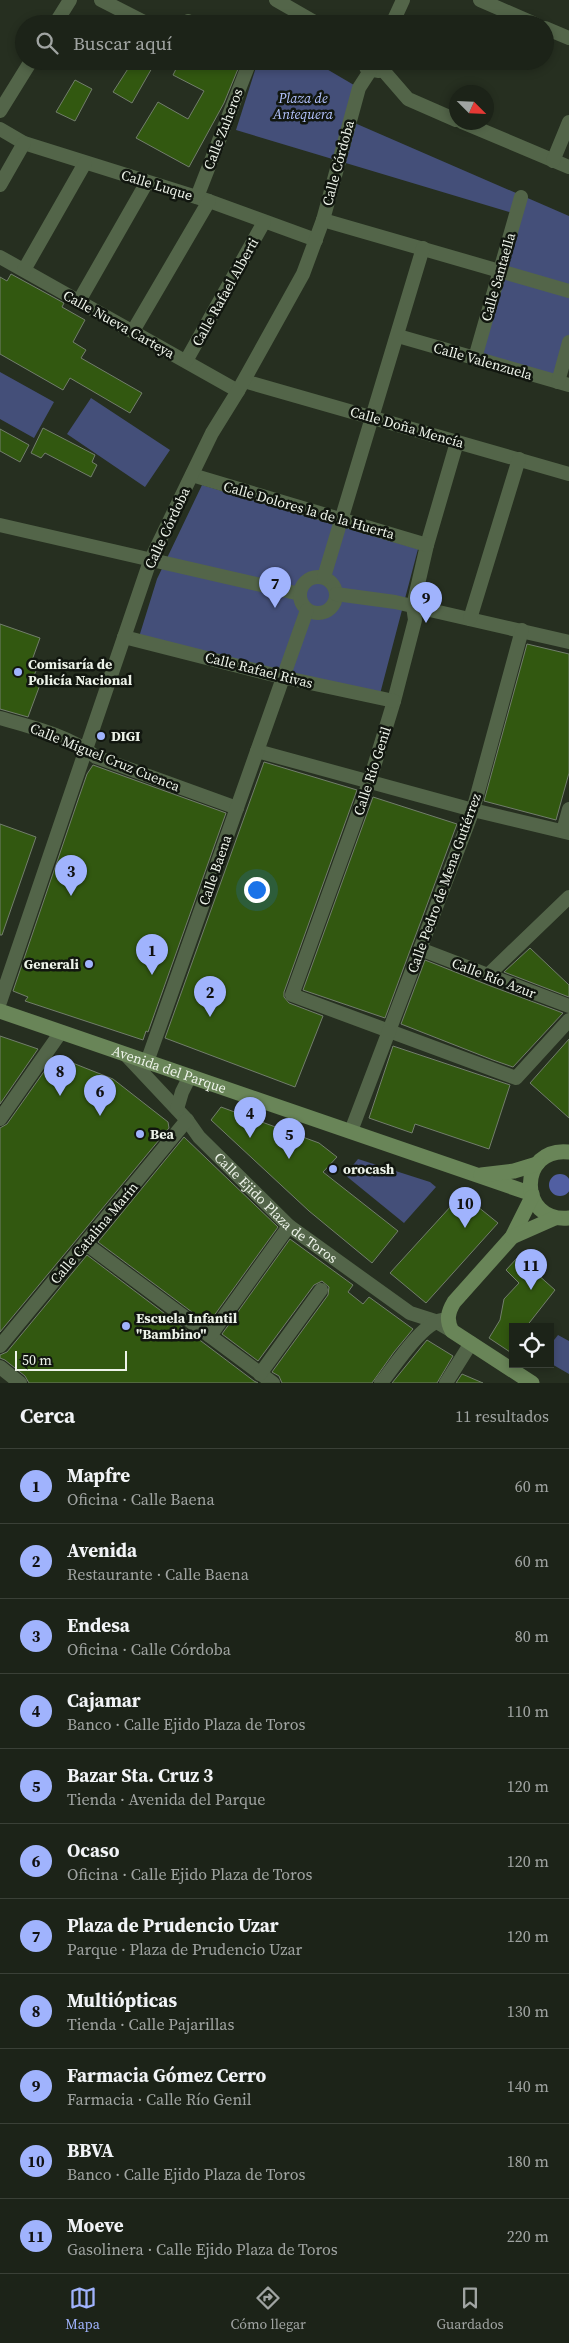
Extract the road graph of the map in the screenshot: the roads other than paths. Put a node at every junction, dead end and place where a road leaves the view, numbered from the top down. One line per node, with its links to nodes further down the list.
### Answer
1 (70, 0): 7 (street)
2 (101, 0): 8 (street)
3 (403, 0): 10 (street)
4 (480, 0): 6 (street)
5 (281, 1): 9 (street)
6 (508, 6): 11 (street)
7 (61, 15)
8 (130, 15)
9 (304, 15)
10 (396, 15)
11 (522, 15)
12 (554, 32): 13 (street)
13 (569, 38)
14 (25, 70): 18 (street)
15 (247, 70): 30 (street, Calle Zuheros)
16 (372, 70): 31 (street, Calle Córdoba)
17 (379, 70): 19 (street)
18 (0, 111)
19 (449, 117)
20 (569, 122): 24 (street)
21 (0, 129): 23 (street, Calle Luque)
22 (481, 130): 24 (street)
23 (24, 144): 25 (street, Calle Luque); 28 (street)
24 (553, 161): 26 (street)
25 (85, 162): 27 (street, Calle Luque); 36 (street)
26 (569, 167)
27 (148, 182): 30 (street, Calle Luque); 39 (street)
28 (0, 185)
29 (521, 197): 37 (street, Calle Santaella)
30 (203, 199): 32 (street, Calle Luque); 40 (street, Calle Zuheros)
31 (323, 220): 33 (street, Calle Córdoba); 34 (street)
32 (264, 222): 33 (street, Calle Luque); 44 (street, Calle Rafael Alberti)
33 (316, 240): 46 (street, Calle Córdoba)
34 (423, 248): 37 (street); 41 (street)
35 (0, 256): 36 (street, Calle Nueva Carteya)
36 (24, 270): 39 (street, Calle Nueva Carteya)
37 (499, 271): 38 (street); 43 (street, Calle Santaella)
38 (569, 291)
39 (79, 301): 40 (street, Calle Nueva Carteya)
40 (133, 332): 44 (street, Calle Nueva Carteya)
41 (398, 336): 43 (street, Calle Valenzuela); 47 (street)
42 (569, 342): 45 (street)
43 (474, 358): 45 (street, Calle Valenzuela)
44 (186, 362): 46 (street, Calle Nueva Carteya)
45 (563, 384)
46 (241, 386): 47 (street, Calle Doña Mencía); 51 (street, Calle Córdoba)
47 (372, 416): 48 (street, Calle Doña Mencía); 52 (street)
48 (457, 442): 49 (street, Calle Doña Mencía); 54 (street, Calle Río Genil)
49 (519, 459): 50 (street, Calle Doña Mencía); 61 (street)
50 (569, 474)
51 (192, 475): 52 (street, Calle Dolores la de la Huerta); 55 (street, Calle Córdoba)
52 (342, 520): 54 (street, Calle Dolores la de la Huerta); 56 (street)
53 (0, 525): 55 (street)
54 (427, 545): 59 (street, Calle Río Genil)
55 (150, 561): 57 (street); 63 (street, Calle Córdoba)
56 (324, 577): 57 (street); 58 (street)
57 (300, 594): 60 (street)
58 (336, 594): 59 (street); 60 (street)
59 (413, 606): 61 (street); 66 (street, Calle Río Genil)
60 (307, 610): 65 (street, Calle Baena)
61 (470, 619): 62 (street)
62 (522, 630): 64 (street); 73 (street, Calle Pedro de Mena Gutiérrez)
63 (124, 637): 65 (street, Calle Rafael Rivas); 68 (street, Calle Córdoba)
64 (569, 642)
65 (282, 677): 66 (street, Calle Rafael Rivas); 69 (street, Calle Baena)
66 (394, 702): 70 (street, Calle Río Genil)
67 (0, 718): 68 (street, Calle Miguel Cruz Cuenca)
68 (86, 748): 71 (street, Calle Miguel Cruz Cuenca); 78 (street, Calle Córdoba)
69 (257, 751): 70 (street); 71 (street, Calle Baena)
70 (369, 783): 73 (street); 83 (street, Calle Río Genil)
71 (237, 808): 85 (street, Calle Baena)
72 (569, 809): 74 (street)
73 (473, 810): 74 (street); 76 (street, Calle Pedro de Mena Gutiérrez)
74 (566, 832)
75 (569, 897): 77 (street)
76 (420, 949): 77 (street, Calle Río Azur); 83 (street, Calle Pedro de Mena Gutiérrez)
77 (488, 975): 79 (street, Calle Río Azur)
78 (0, 1002)
79 (569, 1006)
80 (0, 1011): 82 (street, Avenida del Parque)
81 (569, 1020): 83 (street)
82 (60, 1032): 84 (street, Avenida del Parque); 88 (street)
83 (389, 1032): 90 (street, Calle Pedro de Mena Gutiérrez)
84 (125, 1054): 85 (street, Avenida del Parque); 87 (street, Calle Ejido Plaza de Toros)
85 (147, 1062): 86 (street, Avenida del Parque)
86 (190, 1076): 87 (street); 90 (street, Avenida del Parque)
87 (177, 1109): 89 (street, Calle Ejido Plaza de Toros)
88 (0, 1119)
89 (187, 1120): 96 (street, Calle Ejido Plaza de Toros); 98 (street, Calle Catalina Marín)
90 (351, 1131): 93 (street, Avenida del Parque)
91 (569, 1152): 92 (street, Avenida del Parque)
92 (537, 1164): 93 (street, Avenida del Parque); 94 (street)
93 (479, 1175): 94 (street, Avenida del Parque)
94 (532, 1196): 95 (street); 97 (street)
95 (562, 1218): 97 (street)
96 (289, 1226): 100 (street, Calle Ejido Plaza de Toros); 101 (street)
97 (512, 1237): 100 (street)
98 (85, 1243): 101 (street); 103 (street, Calle Catalina Marín)
99 (321, 1290): 105 (street)
100 (445, 1324): 102 (street, Calle Ejido Plaza de Toros); 108 (street)
101 (210, 1336): 105 (street)
102 (471, 1343): 109 (street); 110 (street, Calle Ejido Plaza de Toros)
103 (0, 1346)
104 (0, 1367): 106 (street)
105 (260, 1374): 107 (street)
106 (20, 1383)
107 (273, 1383)
108 (382, 1383)
109 (446, 1383)
110 (532, 1383)

